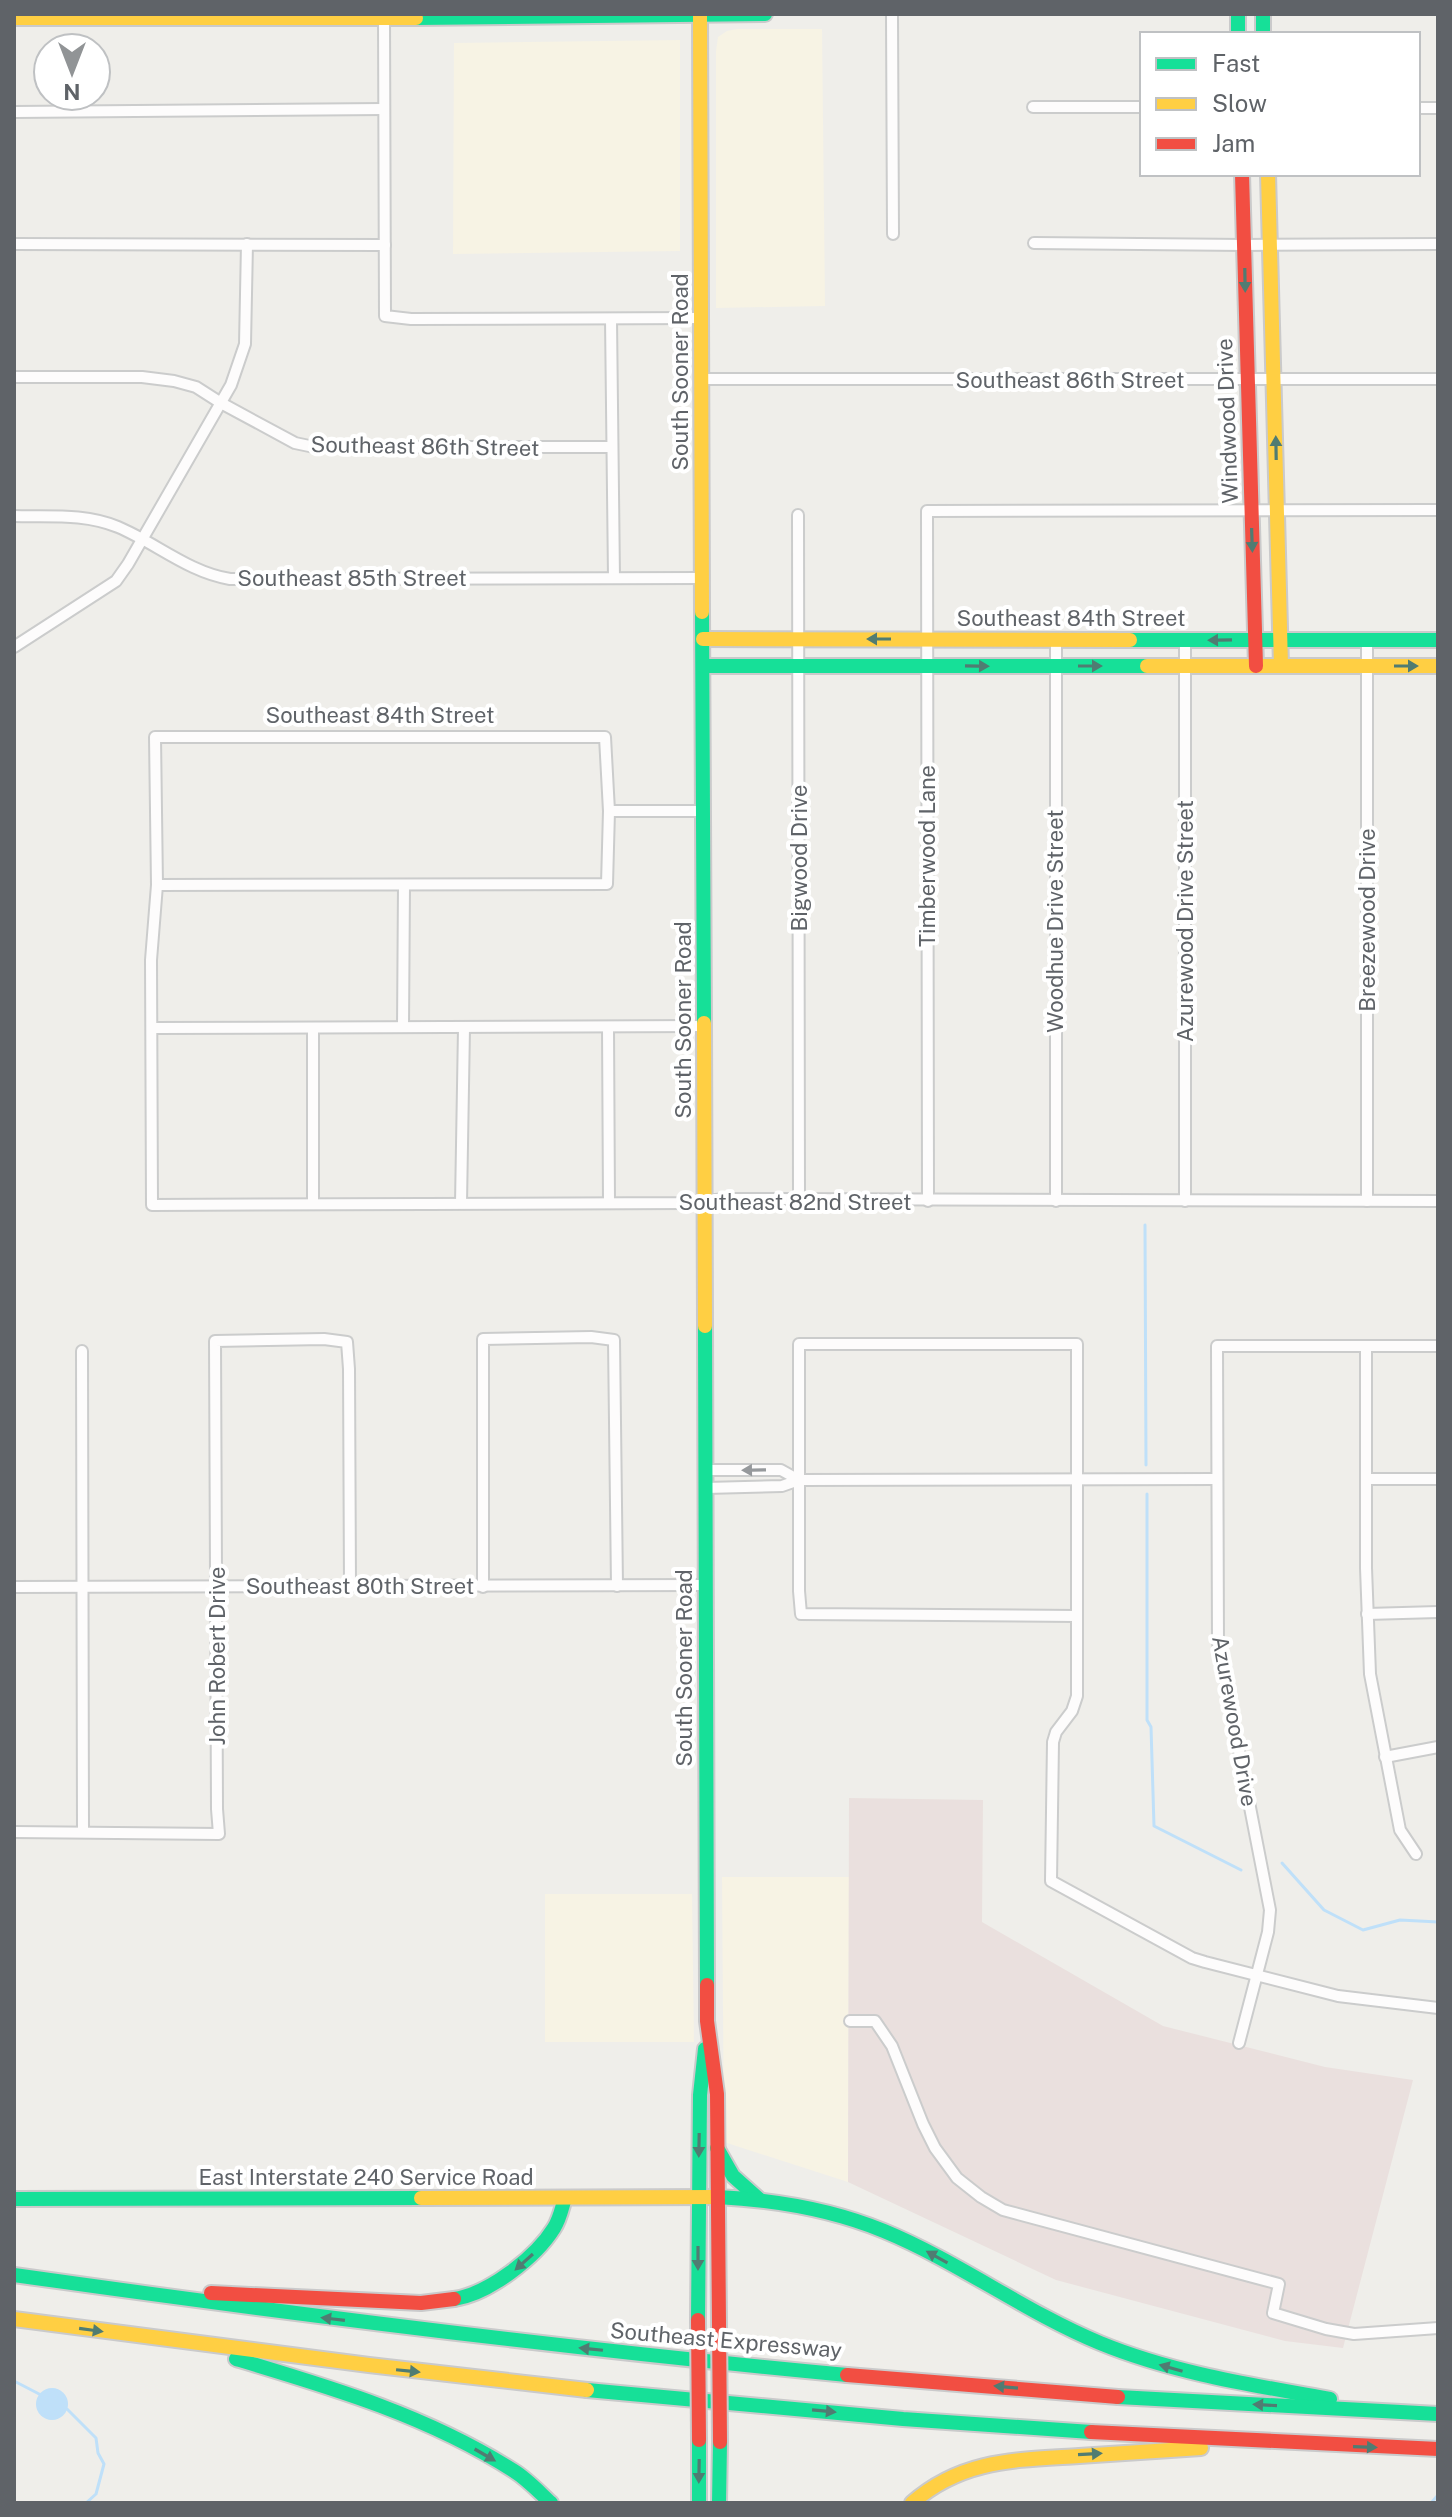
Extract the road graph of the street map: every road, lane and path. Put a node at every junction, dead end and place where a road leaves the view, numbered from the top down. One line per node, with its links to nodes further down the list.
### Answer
1 (700, 14): 2 (main road); 5 (main road); 20 (main road, South Sooner Road)
2 (765, 14)
3 (892, 14): 12 (street)
4 (14, 18): 5 (main road)
5 (384, 18): 8 (street)
6 (1033, 107): 7 (street)
7 (1140, 107)
8 (384, 109): 9 (street); 17 (street)
9 (14, 112)
10 (1242, 176): 18 (main road, Windwood Drive)
11 (1268, 176): 19 (main road)
12 (893, 234)
13 (1034, 243): 18 (street)
14 (14, 244): 15 (street)
15 (247, 244): 17 (street); 27 (street)
16 (1438, 244): 19 (street)
17 (385, 245): 21 (street)
18 (1244, 245): 19 (street); 24 (main road, Windwood Drive, one-way to 24)
19 (1271, 245): 25 (main road)
20 (702, 318): 21 (street); 23 (main road, South Sooner Road)
21 (611, 319): 28 (street)
22 (14, 377): 27 (street, Southeast 86th Street)
23 (703, 379): 24 (street, Southeast 86th Street); 36 (main road, South Sooner Road)
24 (1248, 379): 25 (street, Southeast 86th Street); 31 (main road, Windwood Drive)
25 (1274, 379): 26 (street, Southeast 86th Street); 29 (main road, one-way to 25)
26 (1438, 379)
27 (221, 403): 28 (street, Southeast 86th Street); 34 (street)
28 (612, 447): 35 (street)
29 (1277, 510): 30 (street); 31 (street); 41 (main road)
30 (1438, 510)
31 (1251, 511): 39 (street, Timberwood Lane); 40 (main road, Windwood Drive, one-way to 40)
32 (798, 515): 38 (street, Bigwood Drive)
33 (14, 516): 34 (street, Southeast 85th Street)
34 (143, 540): 35 (street, Southeast 85th Street); 46 (street)
35 (614, 578): 36 (street, Southeast 85th Street)
36 (703, 578): 37 (main road, South Sooner Road)
37 (703, 639): 38 (main road, Southeast 84th Street); 49 (main road, South Sooner Road)
38 (798, 639): 39 (main road, Southeast 84th Street, one-way to 38); 47 (street, Bigwood Drive)
39 (928, 639): 44 (main road, Southeast 84th Street); 48 (street, Timberwood Lane)
40 (1255, 640): 41 (main road, Southeast 84th Street); 45 (main road, Southeast 84th Street, one-way to 45); 51 (main road, Windwood Drive)
41 (1281, 640): 42 (main road, Southeast 84th Street); 52 (main road)
42 (1367, 640): 43 (main road, Southeast 84th Street); 53 (street, Breezewood Drive)
43 (1438, 640)
44 (1056, 641): 45 (main road, Southeast 84th Street); 55 (street, Woodhue Drive Street)
45 (1185, 641): 50 (street, Azurewood Drive Street)
46 (14, 647)
47 (798, 665): 48 (main road); 49 (main road); 67 (street, Bigwood Drive)
48 (928, 665): 55 (main road, one-way to 55); 68 (street, Timberwood Lane)
49 (703, 666): 57 (main road, South Sooner Road)
50 (1185, 666): 51 (main road); 55 (main road, one-way to 50); 70 (street, Azurewood Drive Street)
51 (1256, 666): 52 (main road)
52 (1281, 666): 53 (main road)
53 (1367, 666): 54 (main road, one-way to 54); 71 (street, Breezewood Drive)
54 (1438, 666)
55 (1056, 667): 69 (street, Woodhue Drive Street)
56 (609, 811): 57 (street); 58 (street, Southeast 84th Street); 59 (street)
57 (704, 811): 60 (main road, South Sooner Road)
58 (157, 885): 59 (street); 63 (street)
59 (404, 885): 61 (street)
60 (705, 1026): 62 (street); 66 (main road, South Sooner Road)
61 (403, 1027): 64 (street); 65 (street)
62 (608, 1027): 65 (street); 74 (street)
63 (153, 1028): 64 (street); 75 (street, Southeast 82nd Street)
64 (313, 1028): 75 (street)
65 (464, 1028): 73 (street)
66 (706, 1201): 67 (street, Southeast 82nd Street); 74 (street, Southeast 82nd Street); 79 (main road, South Sooner Road)
67 (799, 1201): 68 (street, Southeast 82nd Street)
68 (928, 1201): 69 (street, Southeast 82nd Street)
69 (1056, 1201): 70 (street, Southeast 82nd Street)
70 (1185, 1201): 71 (street, Southeast 82nd Street)
71 (1367, 1201): 72 (street, Southeast 82nd Street)
72 (1438, 1201)
73 (461, 1203): 74 (street, Southeast 82nd Street); 75 (street, Southeast 82nd Street)
74 (609, 1203)
75 (313, 1204)
76 (1366, 1346): 77 (street); 81 (street, Azurewood Drive); 82 (street)
77 (1438, 1346)
78 (82, 1351): 87 (street)
79 (706, 1470): 84 (street, one-way to 79); 85 (main road, South Sooner Road)
80 (1077, 1479): 81 (street); 84 (street); 84 (street); 95 (street)
81 (1217, 1479): 101 (street, Azurewood Drive)
82 (1366, 1479): 83 (street); 94 (street)
83 (1438, 1479)
84 (799, 1480): 85 (street); 95 (street)
85 (706, 1488): 86 (main road, South Sooner Road)
86 (706, 1585): 90 (street, Southeast 80th Street); 104 (main road, South Sooner Road)
87 (83, 1586): 88 (street, Southeast 80th Street); 91 (street, Southeast 80th Street); 98 (street)
88 (216, 1586): 89 (street, Southeast 80th Street); 89 (street, John Robert Drive); 98 (street, John Robert Drive)
89 (350, 1586): 92 (street, Southeast 80th Street)
90 (617, 1586): 92 (street, Southeast 80th Street); 92 (street)
91 (14, 1587)
92 (483, 1587)
93 (1438, 1612): 94 (street)
94 (1367, 1614): 97 (street)
95 (1077, 1616): 101 (street)
96 (1438, 1747): 97 (street)
97 (1385, 1757): 100 (street)
98 (83, 1831): 99 (street)
99 (14, 1832)
100 (1416, 1854)
101 (1257, 1976): 102 (street); 105 (street, Azurewood Drive)
102 (1438, 2008)
103 (850, 2021): 115 (street)
104 (707, 2025): 106 (main road, South Sooner Road); 107 (main road, South Sooner Road, one-way to 107)
105 (1239, 2043)
106 (717, 2148): 108 (main road, South Sooner Road); 111 (main road)
107 (698, 2196): 108 (main road, East Interstate 240 Service Road); 109 (main road, East Interstate 240 Service Road); 122 (main road, South Sooner Road, one-way to 122, bridge)
108 (718, 2197): 111 (main road, East Interstate 240 Service Road); 123 (main road, South Sooner Road, bridge)
109 (565, 2198): 110 (main road, East Interstate 240 Service Road); 113 (main road, one-way to 113)
110 (14, 2199)
111 (760, 2200): 117 (main road, East Interstate 240 Service Road, one-way to 111)
112 (14, 2275): 113 (main road, Southeast Expressway)
113 (142, 2293): 117 (main road, Southeast Expressway, one-way to 113)
114 (14, 2319): 116 (main road, one-way to 116)
115 (1438, 2328)
116 (191, 2344): 119 (main road, one-way to 119); 121 (main road, one-way to 121)
117 (1399, 2412): 118 (main road, Southeast Expressway)
118 (1438, 2414)
119 (1259, 2442): 120 (main road, one-way to 120); 124 (main road, one-way to 119)
120 (1438, 2449)
121 (551, 2503)
122 (699, 2503)
123 (719, 2503)
124 (912, 2503)

